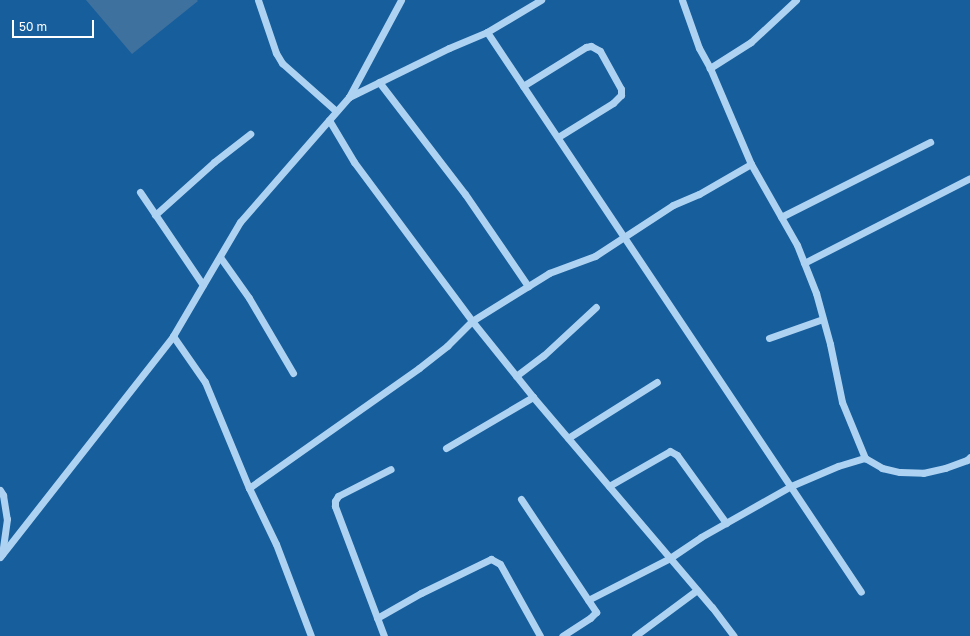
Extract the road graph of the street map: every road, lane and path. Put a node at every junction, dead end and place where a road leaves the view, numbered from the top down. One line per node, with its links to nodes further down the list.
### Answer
1 (258, 0): 11 (street)
2 (401, 0): 10 (street)
3 (541, 0): 6 (street)
4 (682, 0): 7 (street)
5 (796, 0): 7 (street)
6 (487, 32): 8 (street); 9 (street)
7 (710, 68): 16 (street)
8 (379, 82): 10 (street); 25 (street)
9 (523, 86): 14 (street); 14 (street)
10 (349, 97): 11 (street)
11 (336, 111): 12 (street)
12 (328, 120): 22 (street); 28 (street)
13 (250, 134): 19 (street)
14 (558, 137): 21 (street)
15 (930, 142): 20 (street)
16 (752, 164): 20 (street); 21 (street)
17 (970, 178): 23 (street)
18 (140, 192): 19 (street)
19 (155, 214): 24 (street)
20 (781, 217): 23 (street)
21 (624, 236): 25 (street); 41 (street)
22 (220, 257): 24 (street); 31 (street)
23 (804, 263): 27 (street)
24 (204, 285): 29 (street)
25 (528, 286): 28 (street)
26 (596, 307): 32 (street)
27 (823, 319): 30 (street); 37 (street)
28 (472, 321): 32 (street); 42 (street)
29 (173, 336): 42 (street); 46 (street)
30 (769, 338)
31 (293, 373)
32 (516, 376): 34 (street)
33 (657, 382): 35 (street)
34 (533, 397): 35 (street); 36 (street)
35 (568, 438): 40 (street)
36 (446, 448)
37 (865, 458): 38 (street); 41 (street)
38 (969, 460)
39 (391, 469): 51 (street)
40 (609, 486): 45 (street); 47 (street)
41 (791, 486): 45 (street); 49 (street)
42 (249, 488): 52 (street)
43 (0, 490): 46 (street)
44 (521, 499): 50 (street)
45 (726, 523): 47 (street)
46 (1, 556)
47 (670, 558): 48 (street); 50 (street)
48 (697, 590): 56 (street); 57 (street)
49 (861, 592)
50 (588, 600): 55 (street)
51 (377, 618): 53 (street); 54 (street)
52 (311, 636)
53 (384, 636)
54 (540, 636)
55 (562, 636)
56 (635, 636)
57 (734, 636)

